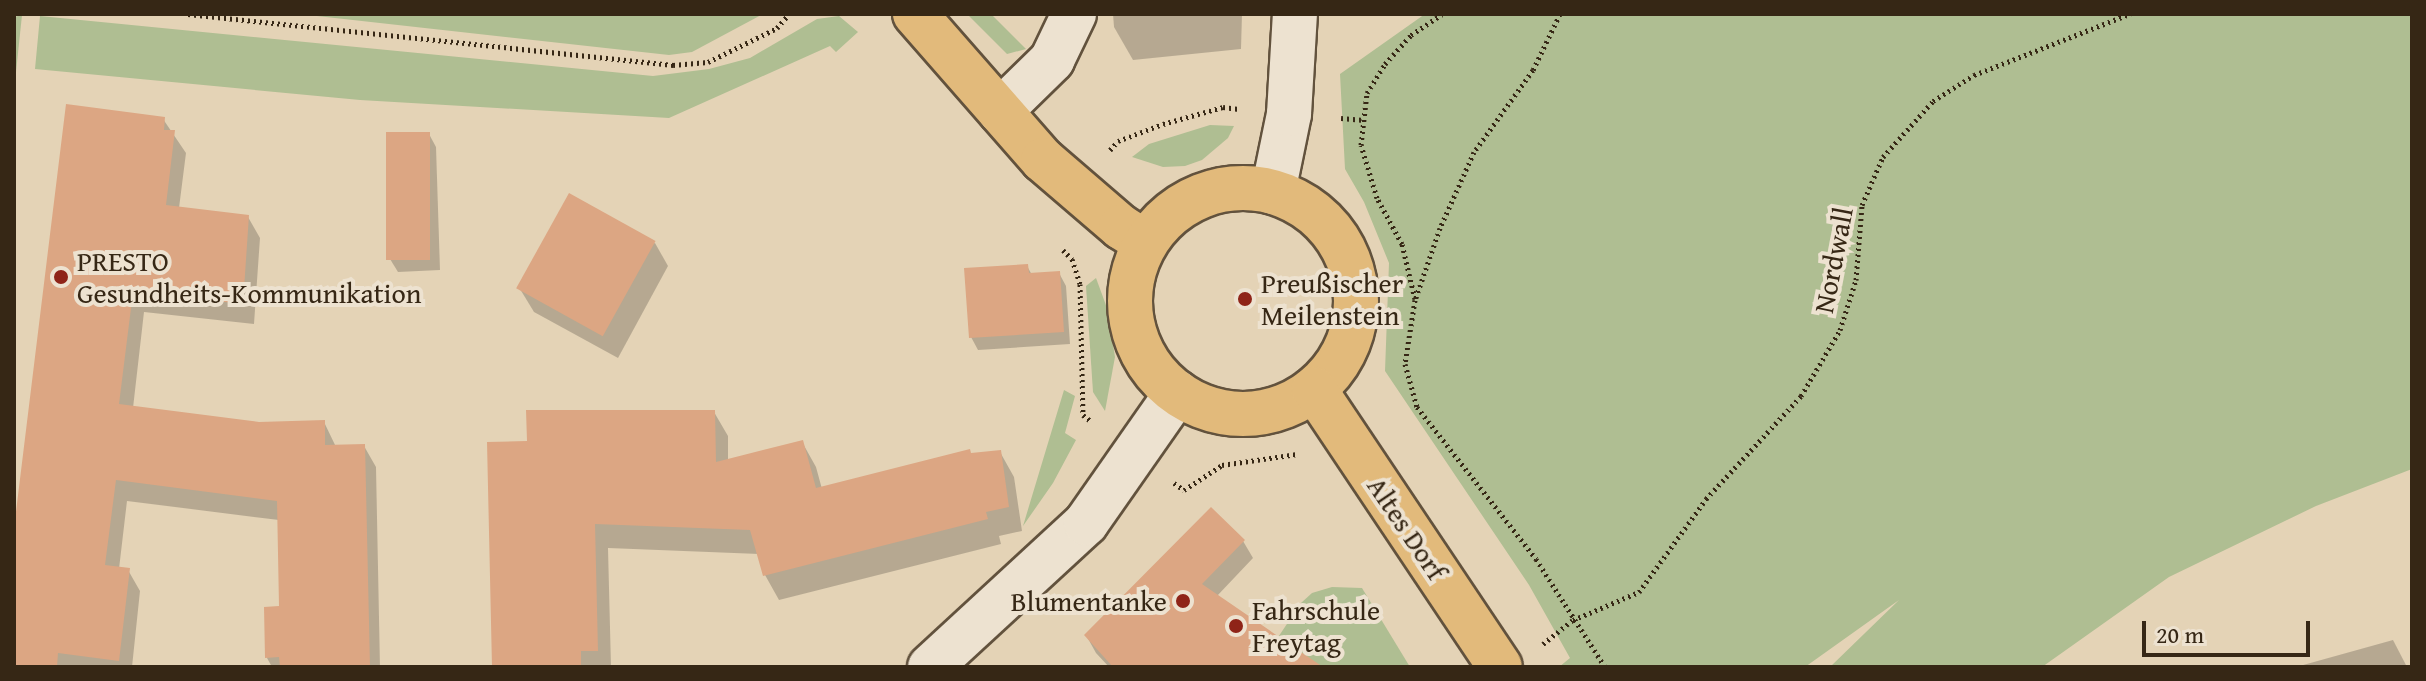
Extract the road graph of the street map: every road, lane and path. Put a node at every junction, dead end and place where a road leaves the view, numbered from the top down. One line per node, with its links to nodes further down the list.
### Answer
1 (188, 14): 2 (path)
2 (789, 14)
3 (915, 14): 9 (main road)
4 (1074, 14): 9 (street)
5 (1295, 14): 10 (street)
6 (1442, 14): 11 (path)
7 (1560, 14): 15 (path)
8 (2130, 14): 20 (path, Nordwall)
9 (1000, 111): 12 (main road)
10 (1289, 114): 11 (path); 12 (path); 13 (street)
11 (1364, 120): 15 (path)
12 (1076, 189): 14 (main road); 19 (path)
13 (1273, 192): 14 (main road); 16 (main road)
14 (1145, 242): 17 (main road)
15 (1415, 300): 20 (path)
16 (1314, 389): 17 (main road); 18 (main road, Altes Dorf)
17 (1177, 393): 19 (street)
18 (1350, 442): 19 (path); 21 (main road, Altes Dorf)
19 (1137, 455): 22 (street)
20 (1573, 620): 21 (path, Nordwall); 23 (path)
21 (1519, 658)
22 (930, 667)
23 (1605, 667)

